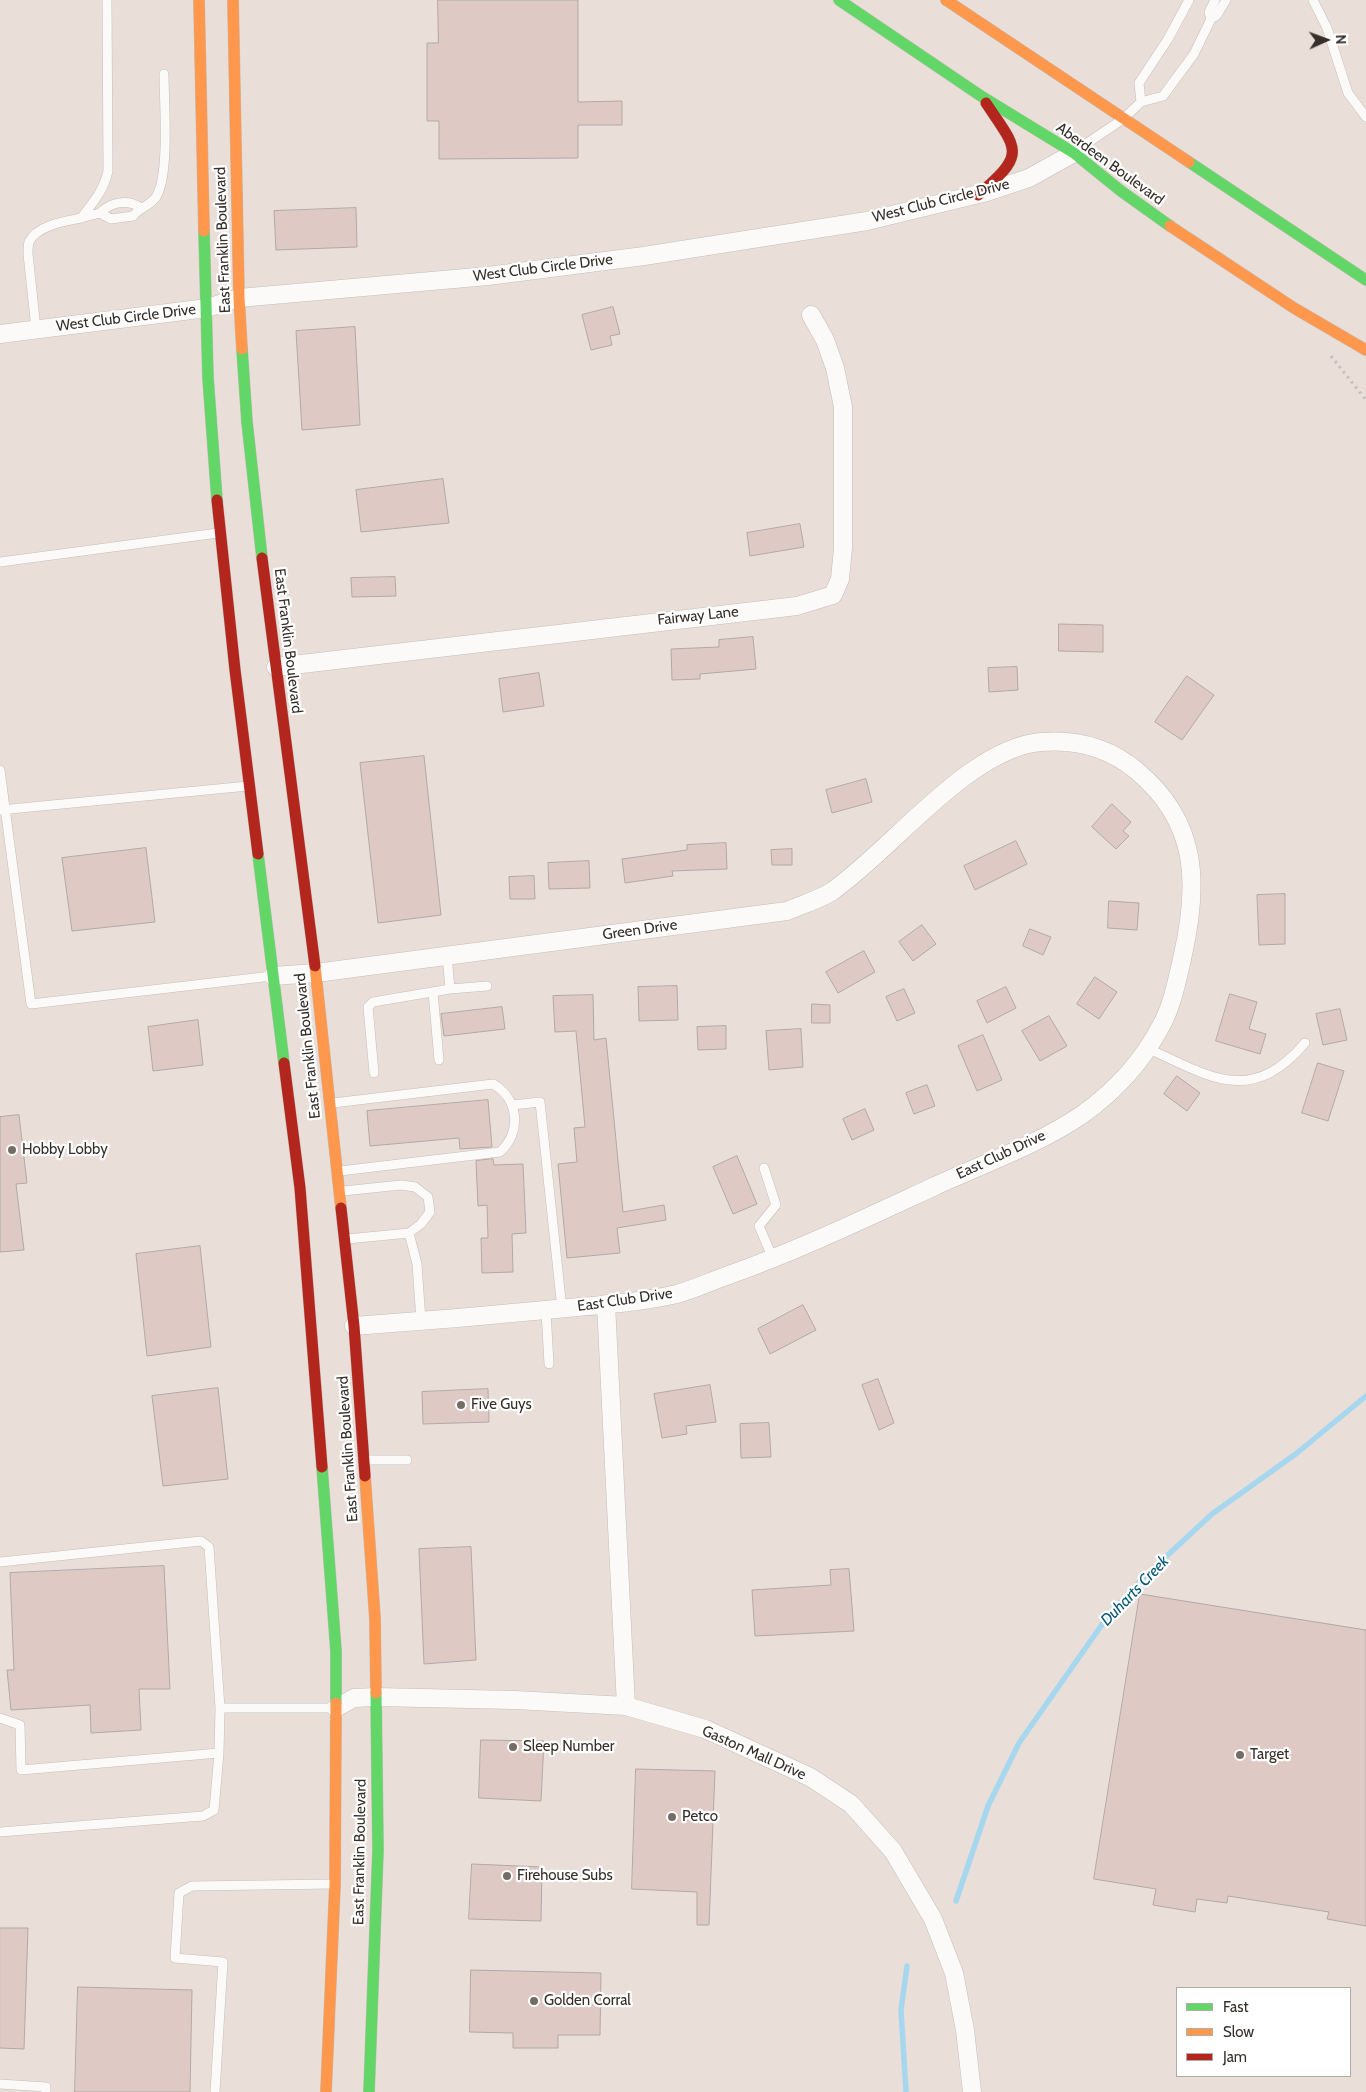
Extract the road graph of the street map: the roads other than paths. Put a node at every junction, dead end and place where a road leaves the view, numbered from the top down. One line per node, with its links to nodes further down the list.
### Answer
1 (107, 0): 22 (lane)
2 (199, 0): 25 (main road, East Franklin Boulevard)
3 (232, 0): 24 (main road, East Franklin Boulevard)
4 (838, 0): 14 (main road, Aberdeen Boulevard)
5 (946, 0): 17 (main road)
6 (1185, 0): 11 (lane)
7 (1189, 0): 11 (lane)
8 (1215, 0): 12 (lane)
9 (1226, 0): 12 (lane)
10 (1313, 0): 16 (lane)
11 (1184, 11): 15 (lane)
12 (1210, 19): 15 (lane)
13 (164, 74): 20 (lane)
14 (981, 96): 18 (main road, Aberdeen Boulevard); 19 (main road)
15 (1141, 102): 17 (lane)
16 (1366, 116)
17 (1123, 119): 18 (lane); 23 (main road)
18 (1074, 153): 19 (street, West Club Circle Drive); 29 (main road, Aberdeen Boulevard)
19 (978, 195): 24 (street, West Club Circle Drive)
20 (140, 207): 21 (lane); 21 (lane)
21 (100, 213): 22 (lane)
22 (81, 218): 27 (lane)
23 (1366, 280)
24 (238, 298): 25 (street, West Club Circle Drive); 32 (main road, East Franklin Boulevard)
25 (207, 308): 27 (street, West Club Circle Drive); 30 (main road, East Franklin Boulevard)
26 (811, 315): 32 (street, Fairway Lane)
27 (36, 330): 28 (street, West Club Circle Drive)
28 (0, 334)
29 (1366, 350)
30 (220, 532): 31 (lane); 35 (main road, East Franklin Boulevard)
31 (0, 562)
32 (276, 667): 38 (main road, East Franklin Boulevard)
33 (0, 770): 36 (lane)
34 (963, 778): 37 (street, Green Drive); 44 (street, East Club Drive)
35 (249, 786): 36 (lane); 39 (main road, East Franklin Boulevard)
36 (3, 810): 39 (lane)
37 (448, 955): 38 (street, Green Drive); 41 (lane)
38 (316, 973): 39 (street, Green Drive); 47 (main road, East Franklin Boulevard)
39 (273, 976): 66 (main road, East Franklin Boulevard)
40 (488, 986): 41 (lane)
41 (450, 989): 42 (lane)
42 (433, 992): 45 (lane); 46 (lane)
43 (1305, 1043): 44 (lane)
44 (1147, 1048): 54 (street, East Club Drive)
45 (439, 1060)
46 (374, 1073)
47 (330, 1103): 48 (lane); 50 (main road, East Franklin Boulevard)
48 (513, 1105): 50 (lane); 56 (lane)
49 (764, 1168): 54 (lane)
50 (337, 1172): 51 (main road, East Franklin Boulevard)
51 (339, 1192): 52 (lane); 53 (main road, East Franklin Boulevard)
52 (409, 1233): 53 (lane); 57 (lane)
53 (344, 1239): 58 (main road, East Franklin Boulevard)
54 (773, 1259): 55 (street, East Club Drive)
55 (606, 1304): 56 (street, East Club Drive); 64 (street)
56 (554, 1310): 57 (street, East Club Drive); 59 (lane)
57 (421, 1321): 58 (street, East Club Drive)
58 (354, 1326): 60 (main road, East Franklin Boulevard)
59 (549, 1364)
60 (364, 1460): 61 (lane); 63 (main road, East Franklin Boulevard)
61 (407, 1460)
62 (0, 1562): 65 (lane)
63 (375, 1698): 64 (street, Gaston Mall Drive); 66 (street, Gaston Mall Drive); 75 (main road, East Franklin Boulevard)
64 (626, 1706): 76 (street, Gaston Mall Drive)
65 (220, 1708): 66 (lane); 68 (lane)
66 (336, 1708): 70 (main road, East Franklin Boulevard)
67 (0, 1718): 68 (lane)
68 (219, 1753): 69 (lane)
69 (0, 1832)
70 (335, 1884): 73 (lane); 74 (main road, East Franklin Boulevard)
71 (0, 2084): 72 (lane)
72 (46, 2092)
73 (215, 2092)
74 (326, 2092)
75 (369, 2092)
76 (972, 2092)

